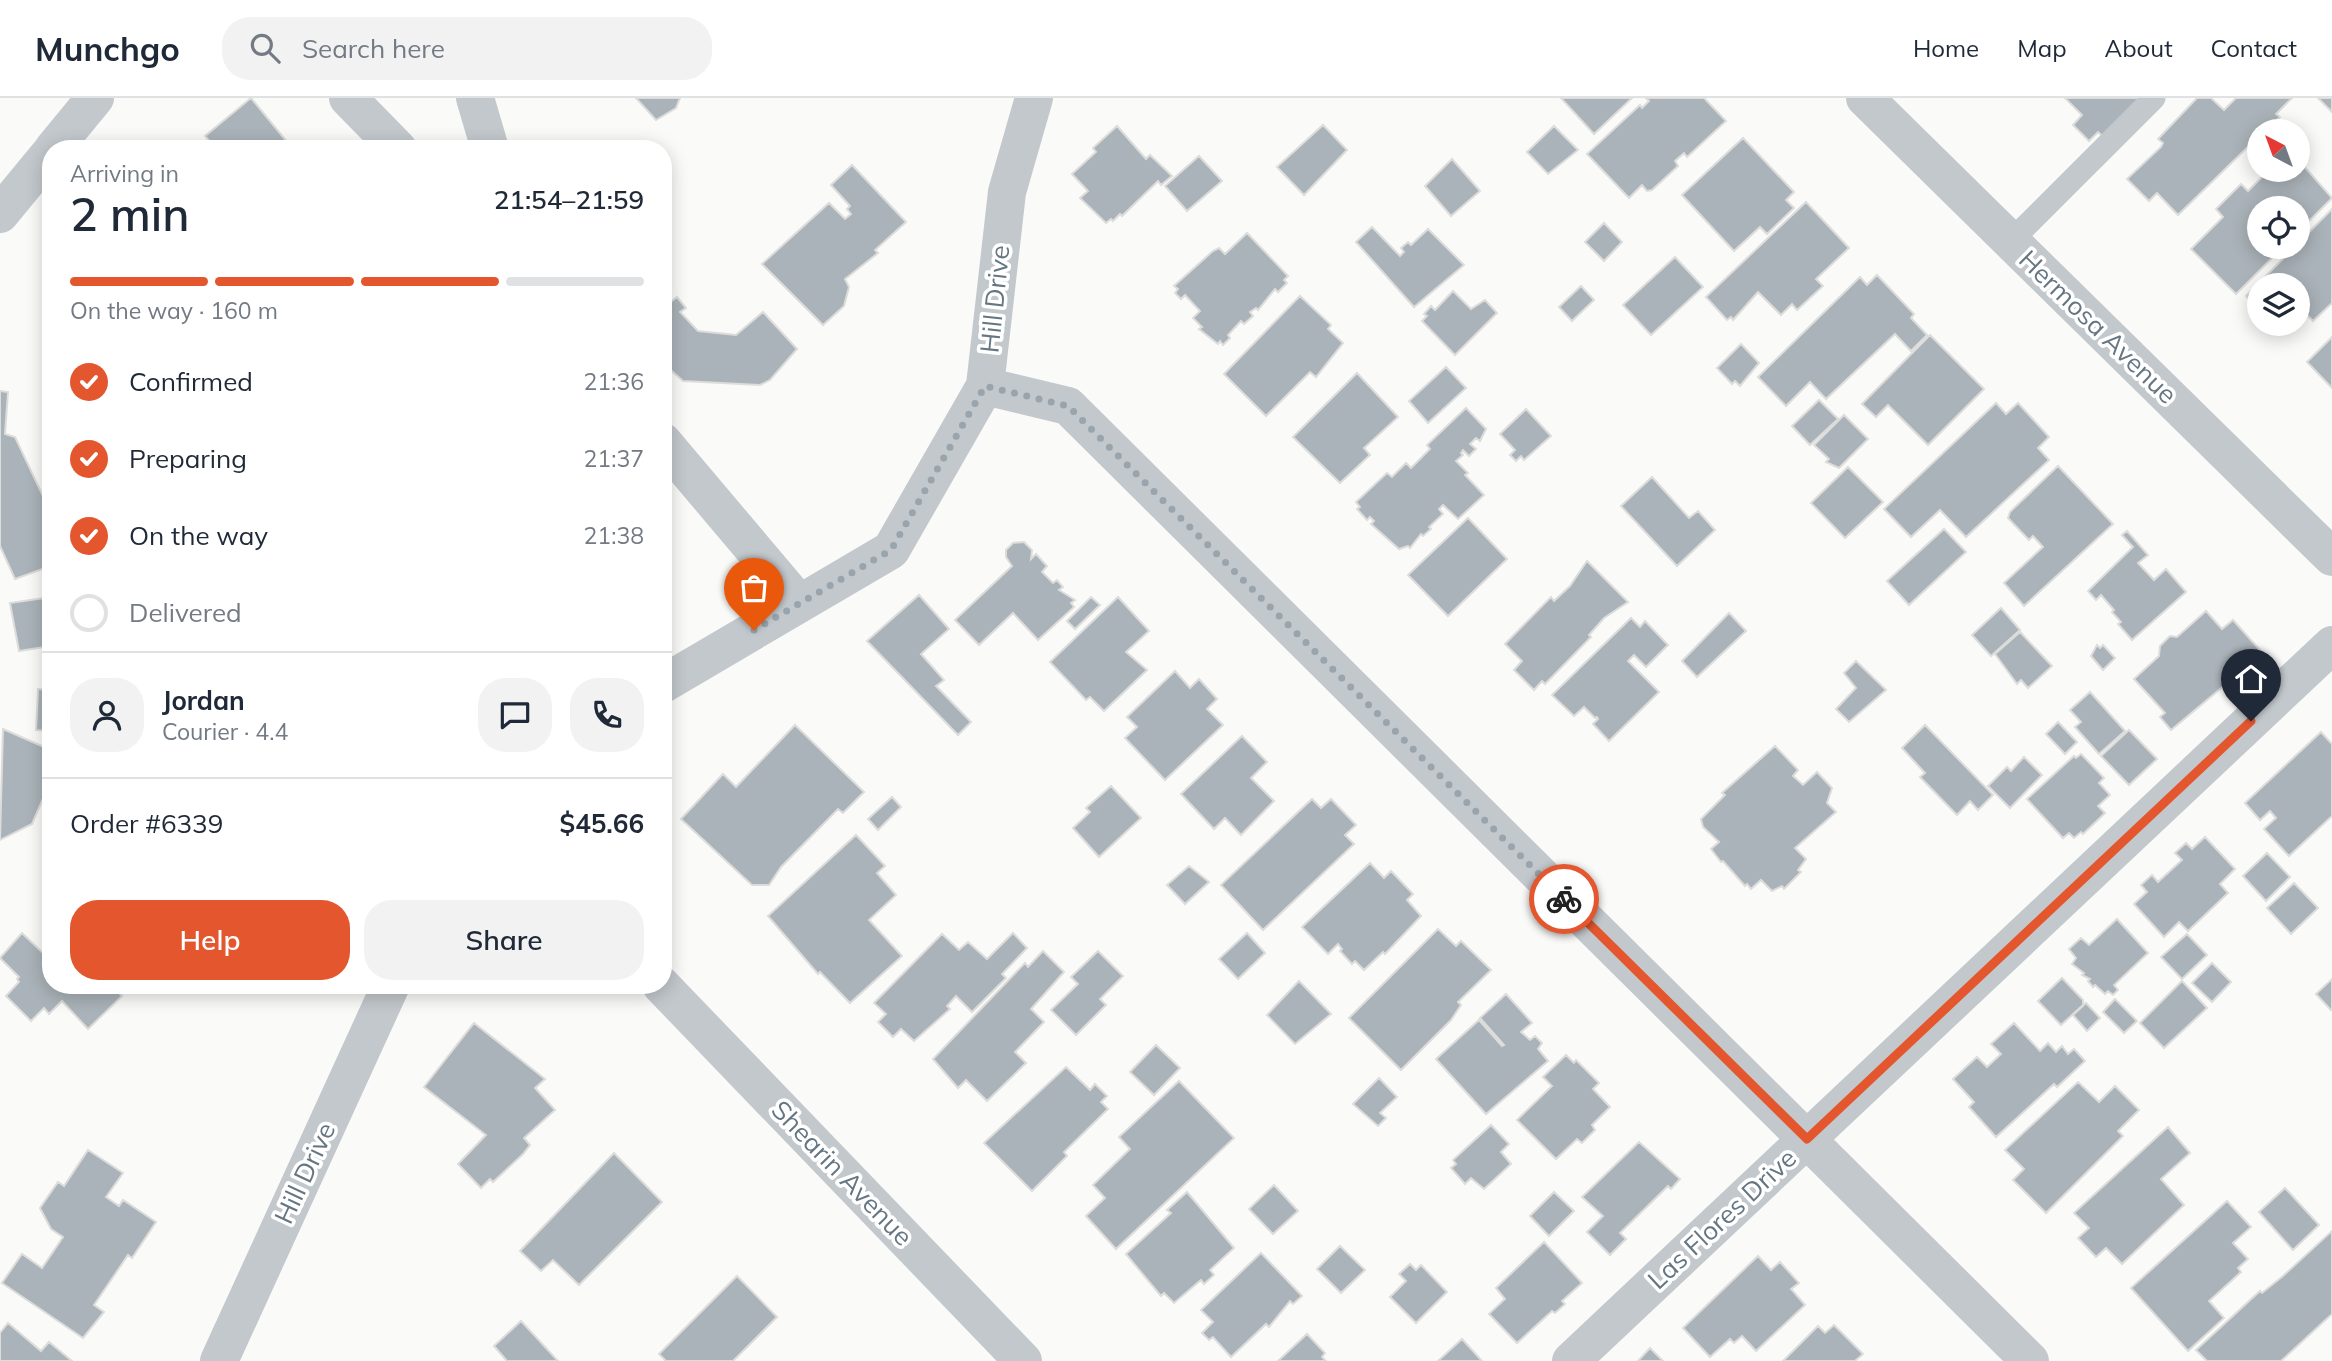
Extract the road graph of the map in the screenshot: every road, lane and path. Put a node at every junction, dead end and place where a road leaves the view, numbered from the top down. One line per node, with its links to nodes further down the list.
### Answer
1 (95, 98): 7 (street)
2 (348, 98): 8 (street)
3 (475, 98): 9 (street)
4 (1034, 98): 13 (street, Hill Drive)
5 (1865, 98): 12 (street, Hermosa Avenue)
6 (2154, 98): 12 (lane)
7 (60, 140)
8 (389, 140)
9 (487, 140)
10 (42, 162): 11 (street)
11 (0, 214)
12 (2011, 242): 15 (street, Hermosa Avenue)
13 (985, 386): 16 (street, Hill Drive); 21 (street)
14 (672, 453): 16 (street)
15 (2332, 557)
16 (799, 603): 18 (street, Hill Drive)
17 (2332, 645): 21 (street, Las Flores Drive)
18 (672, 679)
19 (387, 994): 22 (street, Hill Drive)
20 (670, 994): 23 (street, Shearin Avenue)
21 (1807, 1139): 24 (street, Las Flores Drive); 25 (street)
22 (219, 1361)
23 (1023, 1361)
24 (1571, 1361)
25 (2030, 1361)

